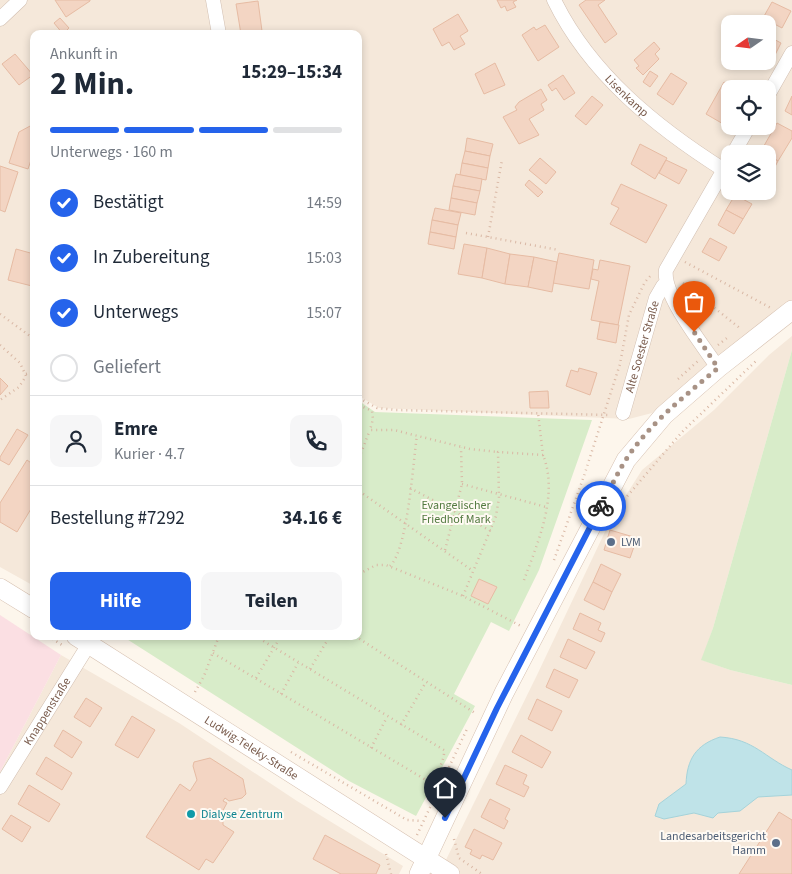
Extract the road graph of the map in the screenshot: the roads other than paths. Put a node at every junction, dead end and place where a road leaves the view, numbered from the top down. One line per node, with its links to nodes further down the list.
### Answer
1 (20, 0): 4 (street)
2 (212, 0): 5 (street)
3 (554, 0): 8 (street, Lisenkamp)
4 (0, 19)
5 (217, 30)
6 (792, 53): 7 (street)
7 (776, 81)
8 (721, 161)
9 (721, 174): 10 (street, Alte Soester Straße)
10 (666, 285): 12 (street, Alte Soester Straße); 13 (street, Alte Soester Straße)
11 (792, 310): 12 (main road)
12 (718, 368): 19 (main road)
13 (622, 413)
14 (0, 588): 15 (main road)
15 (30, 607)
16 (85, 640): 18 (street, Knappenstraße)
17 (88, 640): 19 (main road, Ludwig-Teleky-Straße)
18 (0, 787)
19 (423, 867): 20 (main road, Ludwig-Teleky-Straße)
20 (450, 874)

